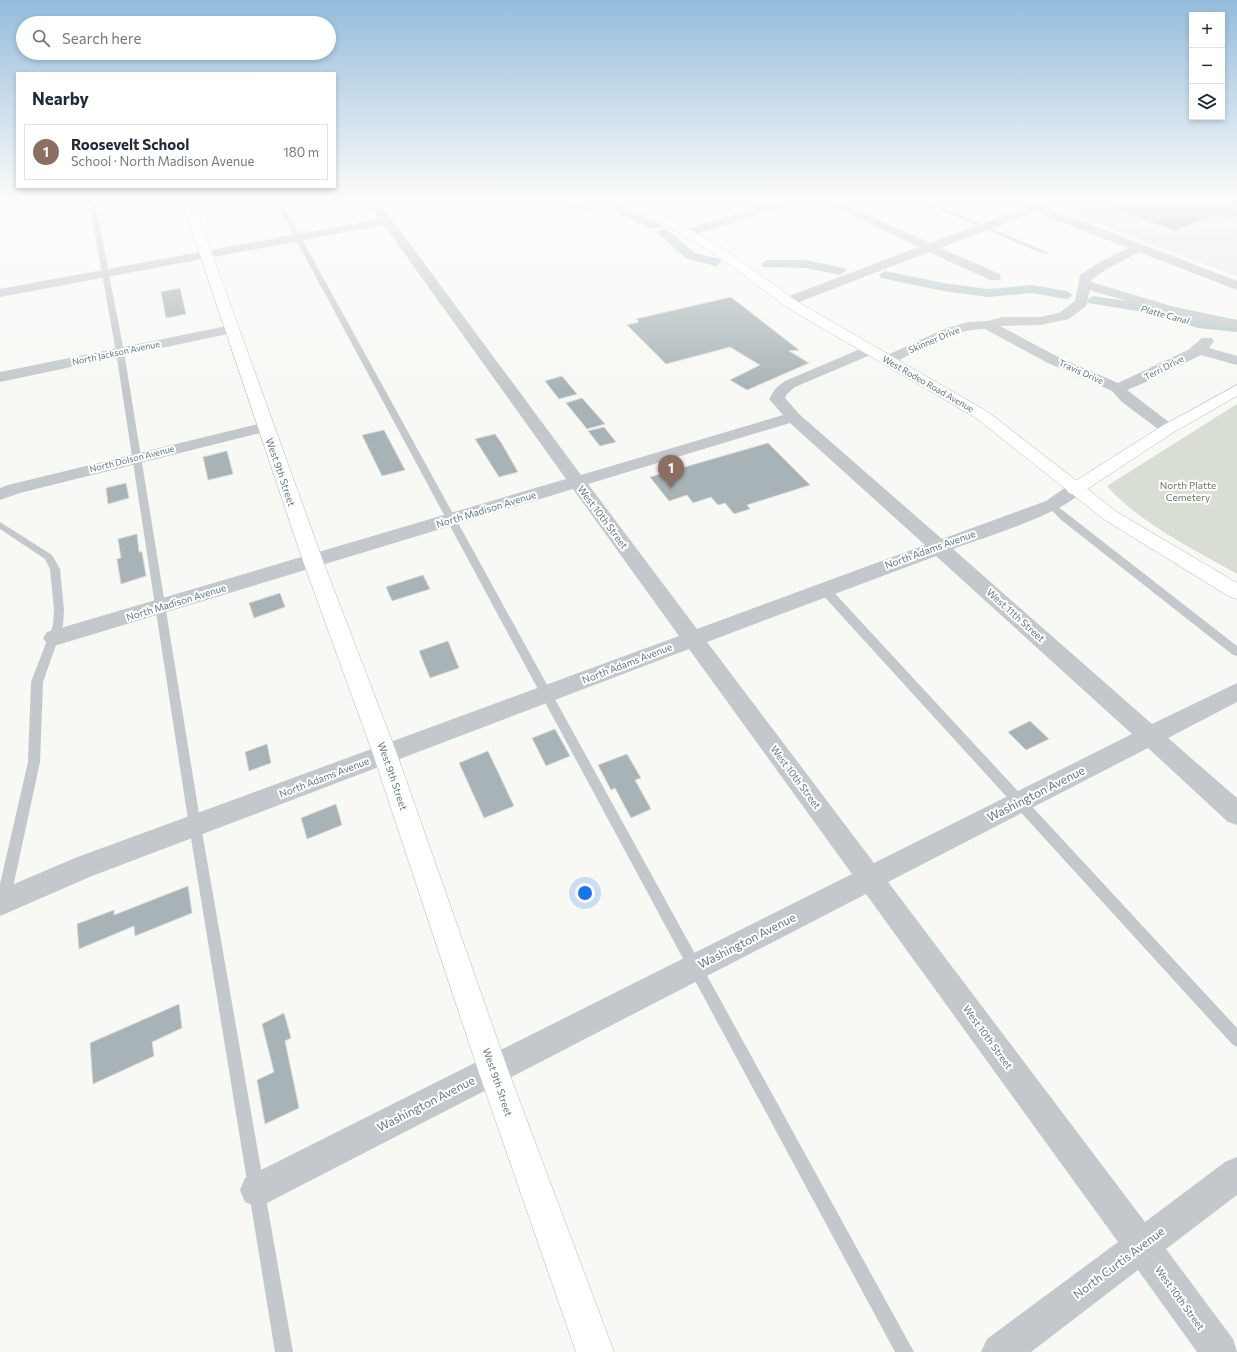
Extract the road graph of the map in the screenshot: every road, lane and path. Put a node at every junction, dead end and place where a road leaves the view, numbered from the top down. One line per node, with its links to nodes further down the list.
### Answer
1 (104, 264): 11 (lane)
2 (155, 264): 11 (street)
3 (208, 264): 19 (street, West 9th Street)
4 (312, 264): 35 (lane)
5 (417, 264): 31 (street, West 10th Street)
6 (737, 264): 16 (street, West Rodeo Road Avenue)
7 (886, 264): 16 (street)
8 (964, 264): 12 (street)
9 (1109, 264): 13 (street)
10 (1180, 264): 14 (street)
11 (106, 273): 15 (street); 21 (lane)
12 (994, 278)
13 (1084, 284): 17 (street); 18 (street, Skinner Drive)
14 (1237, 286)
15 (0, 292)
16 (788, 301): 20 (street, West Rodeo Road Avenue)
17 (1237, 324)
18 (987, 325): 22 (street, Skinner Drive); 25 (street, Travis Drive)
19 (232, 329): 21 (street, North Jackson Avenue); 28 (street, West 9th Street)
20 (870, 350): 22 (street, West Rodeo Road Avenue); 27 (street)
21 (120, 352): 24 (street, North Jackson Avenue); 30 (lane)
22 (888, 360): 32 (street, West Rodeo Road Avenue)
23 (1237, 361): 25 (street, Terri Drive)
24 (0, 377)
25 (1117, 388): 29 (street, Travis Drive)
26 (1237, 390): 29 (street, North Adams Avenue)
27 (793, 417): 31 (street, North Madison Avenue); 37 (street, West 11th Street)
28 (266, 427): 30 (street, North Dolson Avenue); 38 (street, West 9th Street)
29 (1168, 429): 32 (street, North Adams Avenue)
30 (137, 458): 33 (street, North Dolson Avenue); 41 (lane)
31 (577, 482): 35 (street, North Madison Avenue); 43 (street, West 10th Street)
32 (1075, 489): 34 (street, North Adams Avenue); 40 (street, West Rodeo Road Avenue)
33 (0, 494)
34 (1052, 504): 37 (street, North Adams Avenue); 44 (lane)
35 (452, 519): 38 (street, North Madison Avenue); 46 (lane)
36 (0, 525): 42 (lane)
37 (939, 546): 39 (street, North Adams Avenue); 47 (street, West 11th Street)
38 (313, 561): 41 (street, North Madison Avenue); 48 (street, West 9th Street)
39 (824, 589): 43 (street, North Adams Avenue); 49 (lane)
40 (1237, 592)
41 (160, 607): 42 (street, North Madison Avenue); 51 (lane)
42 (54, 638): 53 (lane)
43 (693, 639): 46 (street, North Adams Avenue); 52 (street, West 10th Street)
44 (1237, 652)
45 (1237, 692): 47 (street, Washington Avenue)
46 (547, 694): 48 (street, North Adams Avenue); 54 (lane)
47 (1150, 736): 49 (street, Washington Avenue); 50 (street, West 11th Street)
48 (385, 754): 51 (street, North Adams Avenue); 56 (street, West 9th Street)
49 (1019, 803): 52 (street, Washington Avenue); 55 (lane)
50 (1237, 814)
51 (196, 826): 53 (street, North Adams Avenue); 58 (lane)
52 (871, 878): 54 (street, Washington Avenue); 59 (street, West 10th Street)
53 (2, 902)
54 (696, 967): 56 (street, Washington Avenue); 62 (lane)
55 (1237, 1039)
56 (494, 1070): 58 (street, Washington Avenue); 61 (street, West 9th Street)
57 (1237, 1174): 59 (street, North Curtis Avenue)
58 (257, 1190): 60 (lane)
59 (1142, 1245): 63 (street, North Curtis Avenue); 64 (street, West 10th Street)
60 (284, 1352)
61 (595, 1352)
62 (905, 1352)
63 (1000, 1352)
64 (1220, 1352)

